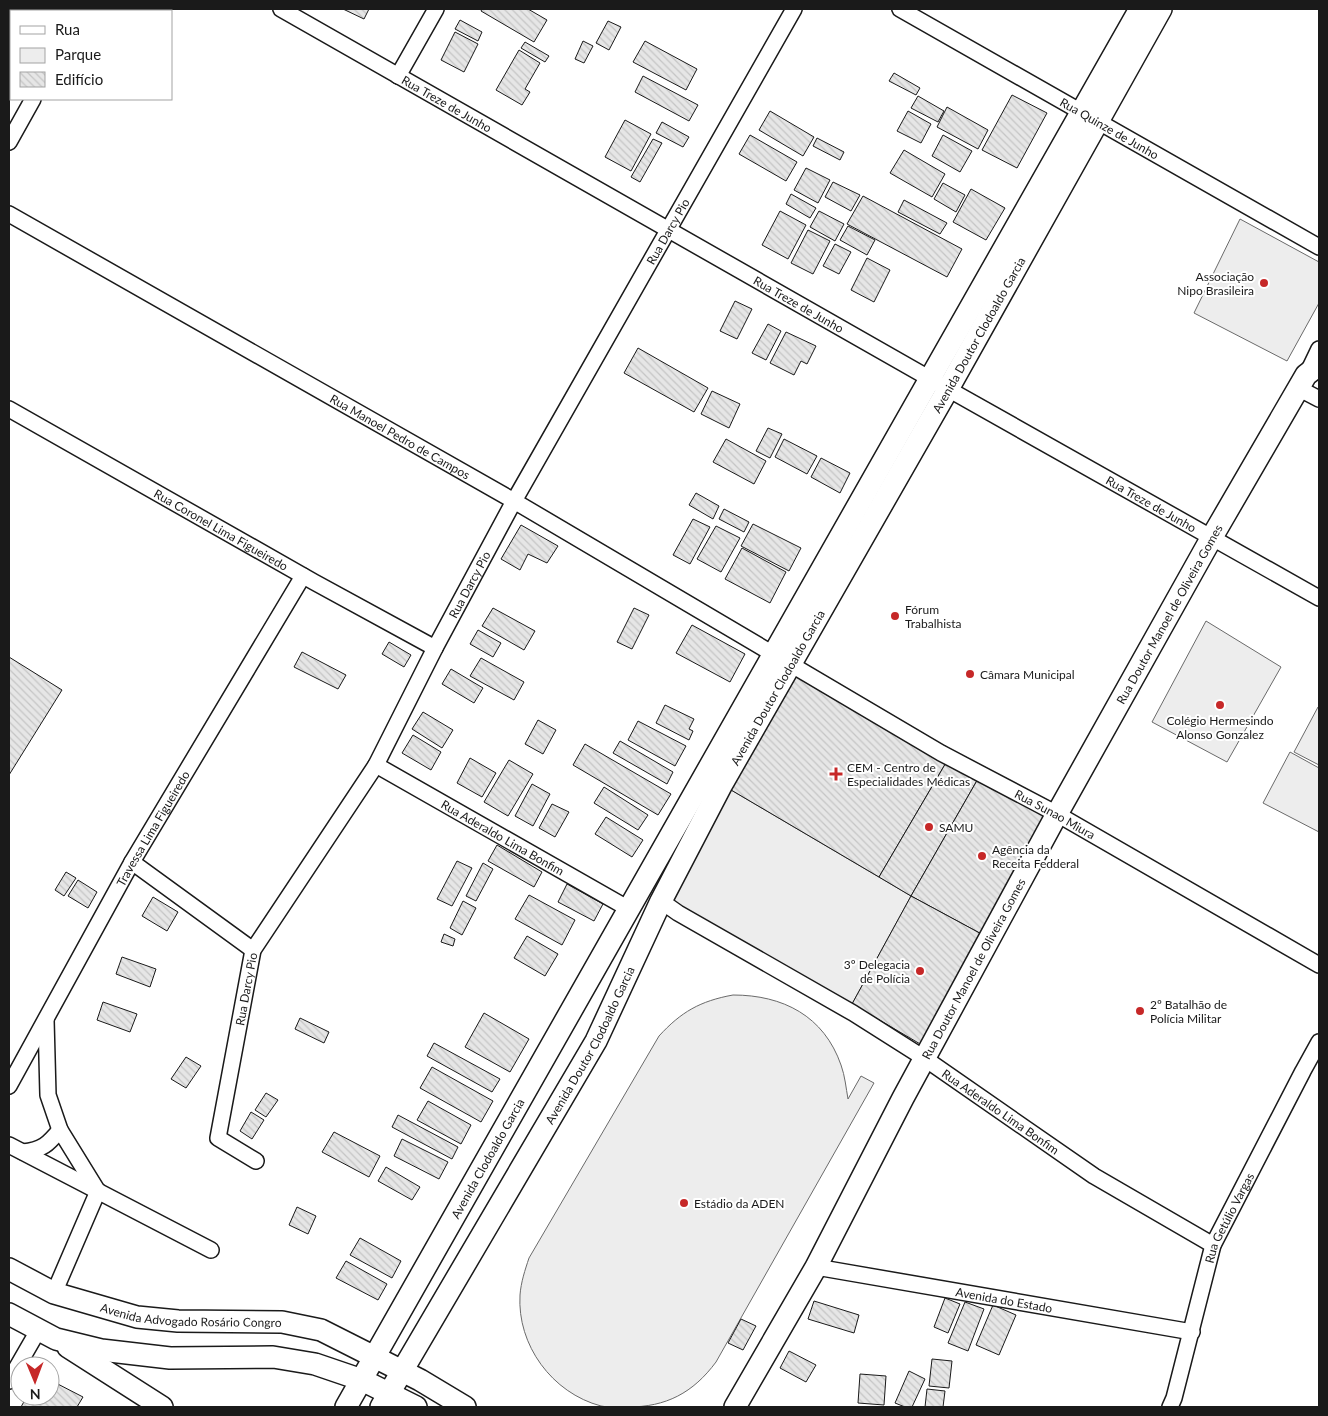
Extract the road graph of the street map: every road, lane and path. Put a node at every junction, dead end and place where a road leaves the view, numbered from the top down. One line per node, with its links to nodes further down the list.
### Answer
1 (281, 9): 7 (street, Rua Treze de Junho)
2 (436, 9): 7 (street)
3 (794, 9): 12 (street, Rua Darcy Pio)
4 (900, 9): 9 (street, Rua Quinze de Junho)
5 (1140, 9): 9 (main road, Avenida Doutor Clodoaldo Garcia)
6 (1161, 9): 9 (main road, Avenida Doutor Clodoaldo Garcia)
7 (398, 76): 12 (street, Rua Treze de Junho)
8 (32, 100): 10 (street)
9 (1089, 117): 13 (street, Rua Quinze de Junho); 16 (main road, Avenida Doutor Clodoaldo Garcia)
10 (9, 142)
11 (9, 214): 19 (street, Rua Manoel Pedro de Campos)
12 (669, 230): 16 (street, Rua Treze de Junho); 19 (street, Rua Darcy Pio)
13 (1319, 247)
14 (1319, 350): 15 (street, Rua Doutor Manoel de Oliveira Gomes)
15 (1308, 376): 17 (street); 20 (main road, Rua Doutor Manoel de Oliveira Gomes)
16 (939, 384): 20 (street, Rua Treze de Junho); 24 (main road, Avenida Doutor Clodoaldo Garcia)
17 (1319, 400)
18 (9, 409): 21 (street, Rua Coronel Lima Figueiredo)
19 (514, 501): 23 (street, Rua Darcy Pio); 24 (street, Rua Manoel Pedro de Campos)
20 (1212, 537): 22 (street, Rua Treze de Junho); 26 (main road, Rua Doutor Manoel de Oliveira Gomes)
21 (303, 576): 23 (street, Rua Coronel Lima Figueiredo); 27 (street, Travessa Lima Figueiredo)
22 (1319, 598)
23 (435, 648): 25 (street, Rua Darcy Pio)
24 (782, 660): 26 (street, Rua Sunao Miura); 28 (main road, Avenida Doutor Clodoaldo Garcia); 29 (main road, Avenida Doutor Clodoaldo Garcia)
25 (376, 766): 29 (street, Rua Aderaldo Lima Bonfim); 30 (street, Rua Darcy Pio)
26 (1057, 814): 31 (street, Rua Sunao Miura); 34 (main road, Rua Doutor Manoel de Oliveira Gomes)
27 (132, 862): 30 (street); 32 (street, Travessa Lima Figueiredo)
28 (660, 902): 34 (street, Rua Aderaldo Lima Bonfim); 39 (main road, Avenida Doutor Clodoaldo Garcia)
29 (630, 909): 37 (main road, Avenida Clodoaldo Garcia)
30 (253, 950): 41 (street, Rua Darcy Pio)
31 (1319, 965)
32 (46, 1020): 35 (street, Travessa Lima Figueiredo); 36 (street)
33 (1319, 1042): 45 (street, Rua Getúlio Vargas)
34 (924, 1058): 45 (street, Rua Aderaldo Lima Bonfim); 47 (main road, Rua Doutor Manoel de Oliveira Gomes)
35 (9, 1086)
36 (60, 1130): 40 (street); 44 (street)
37 (504, 1130): 39 (main road); 42 (main road, Avenida Clodoaldo Garcia)
38 (9, 1145): 40 (street)
39 (533, 1147): 43 (main road, Avenida Doutor Clodoaldo Garcia)
40 (23, 1152): 44 (street)
41 (256, 1161)
42 (482, 1167): 43 (main road); 53 (main road, Avenida Clodoaldo Garcia)
43 (511, 1184): 54 (main road, Avenida Doutor Clodoaldo Garcia)
44 (98, 1191): 46 (street); 49 (street)
45 (1213, 1244): 51 (street, Rua Getúlio Vargas)
46 (211, 1250)
47 (816, 1267): 51 (street, Avenida do Estado); 62 (main road, Rua Doutor Manoel de Oliveira Gomes)
48 (9, 1269): 49 (main road, Avenida Advogado Rosário Congro)
49 (54, 1292): 53 (main road, Avenida Advogado Rosário Congro)
50 (9, 1314): 52 (main road)
51 (1192, 1332): 63 (street, Rua Getúlio Vargas)
52 (47, 1334): 55 (main road); 56 (street); 58 (main road)
53 (375, 1357): 54 (main road, Avenida Advogado Rosário Congro); 55 (main road, Avenida Clodoaldo Garcia)
54 (402, 1371): 57 (main road, Avenida Doutor Clodoaldo Garcia); 61 (main road, Avenida Advogado Rosário Congro)
55 (362, 1380): 57 (main road); 59 (main road, Avenida Clodoaldo Garcia)
56 (9, 1381)
57 (385, 1400): 60 (main road)
58 (162, 1407)
59 (346, 1407)
60 (416, 1407)
61 (465, 1407)
62 (735, 1407)
63 (1170, 1407)

